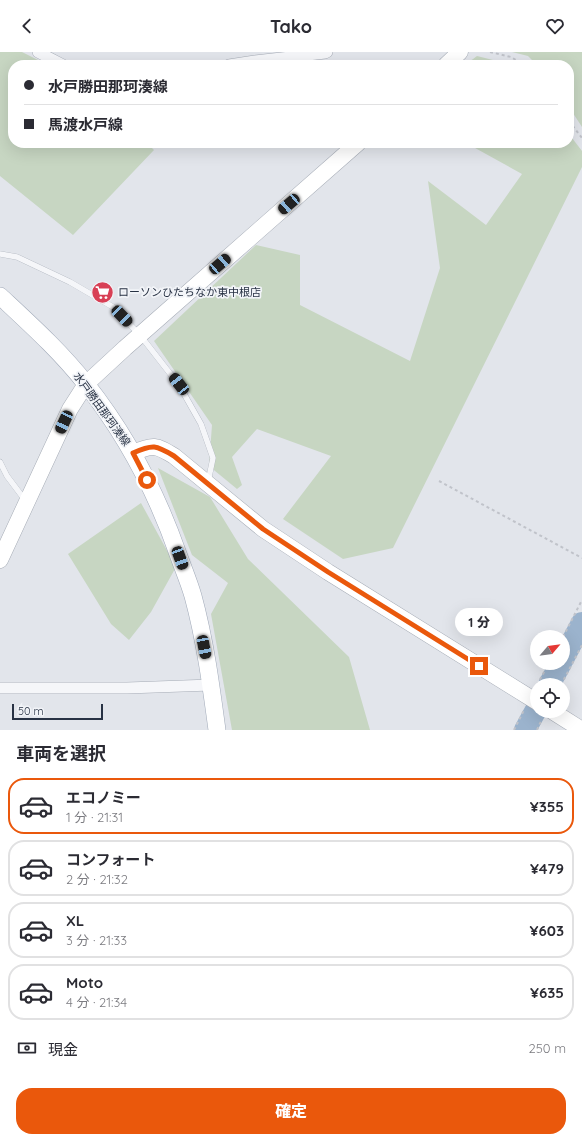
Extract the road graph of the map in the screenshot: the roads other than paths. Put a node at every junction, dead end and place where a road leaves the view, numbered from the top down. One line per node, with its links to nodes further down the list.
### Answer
1 (38, 52): 4 (street)
2 (327, 52): 5 (street)
3 (460, 52): 6 (street)
4 (53, 60)
5 (264, 60)
6 (451, 60)
7 (352, 148): 10 (street)
8 (0, 254): 10 (lane)
9 (0, 296): 11 (main road, 水戸勝田那珂湊線)
10 (140, 335): 11 (street); 14 (lane)
11 (86, 384): 12 (main road, 水戸勝田那珂湊線); 15 (street)
12 (133, 453): 14 (street); 17 (main road, 水戸勝田那珂湊線)
13 (0, 462): 15 (lane)
14 (208, 484): 19 (street)
15 (27, 502): 16 (street)
16 (0, 560)
17 (211, 685): 18 (street); 21 (main road, 水戸勝田那珂湊線)
18 (0, 688)
19 (530, 692)
20 (563, 718): 22 (street)
21 (217, 730)
22 (582, 730)

